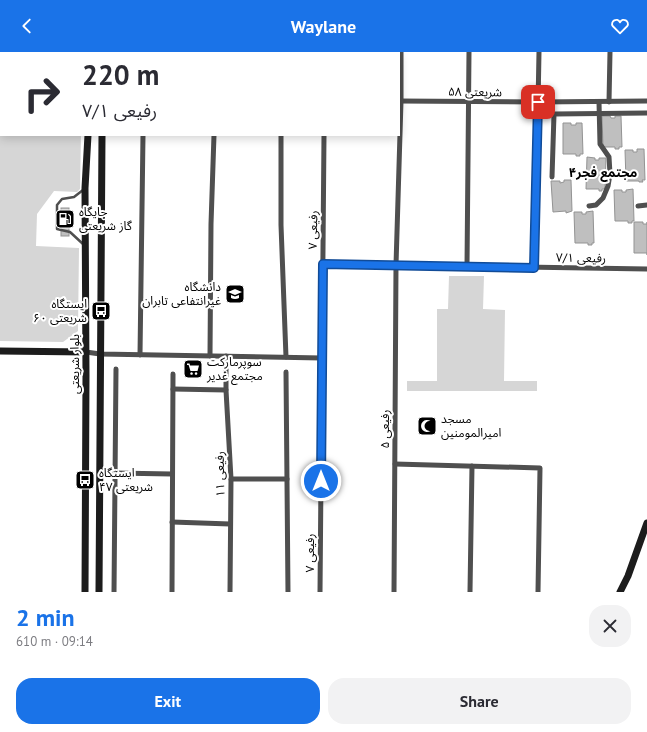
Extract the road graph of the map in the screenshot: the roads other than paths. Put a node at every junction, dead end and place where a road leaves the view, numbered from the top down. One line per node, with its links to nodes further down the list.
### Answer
1 (401, 52): 5 (street, رفیعی ۵)
2 (469, 52): 6 (street)
3 (539, 52): 8 (street)
4 (610, 52): 10 (street)
5 (400, 101): 6 (street, شریعتی ۵۸)
6 (469, 101): 8 (street, شریعتی ۵۸); 28 (street)
7 (647, 101): 10 (street, شریعتی ۵۸)
8 (538, 102): 9 (street, شریعتی ۵۸); 29 (street)
9 (599, 102): 10 (street, شریعتی ۵۸); 11 (street)
10 (609, 102)
11 (599, 113): 12 (street); 20 (street); 23 (street)
12 (647, 113)
13 (88, 136): 21 (main road, بلوار شریعتی)
14 (102, 136): 33 (main road)
15 (143, 136): 34 (street)
16 (214, 136): 35 (street)
17 (281, 136): 37 (street)
18 (324, 136): 26 (street, رفیعی ۷)
19 (399, 136): 27 (street, رفیعی ۵)
20 (552, 177)
21 (85, 188): 25 (main road, بلوار شریعتی); 25 (lane)
22 (647, 205): 24 (street)
23 (589, 206)
24 (638, 206)
25 (85, 245): 32 (main road, بلوار شریعتی)
26 (323, 264): 27 (street, رفیعی ۷/۱); 38 (street, رفیعی ۷)
27 (396, 265): 28 (street, رفیعی ۷/۱); 44 (street, رفیعی ۵)
28 (467, 266): 29 (street, رفیعی ۷/۱)
29 (534, 268): 30 (street, رفیعی ۷/۱)
30 (647, 269)
31 (0, 351): 32 (main road)
32 (86, 352): 33 (street); 55 (main road, بلوار شریعتی)
33 (100, 354): 34 (street); 53 (main road)
34 (140, 355): 35 (street)
35 (210, 356): 36 (street)
36 (226, 356): 37 (street); 43 (street, رفیعی ۱۱)
37 (286, 357): 38 (street)
38 (322, 358): 54 (street, رفیعی ۷)
39 (116, 369): 46 (street)
40 (286, 372): 49 (street)
41 (173, 374): 42 (street)
42 (173, 389): 43 (street); 47 (street)
43 (226, 390): 48 (street, رفیعی ۱۱)
44 (395, 464): 45 (street); 60 (street, رفیعی ۵)
45 (472, 466): 61 (street); 62 (street)
46 (114, 473): 47 (street); 56 (street)
47 (172, 474): 50 (street)
48 (231, 479): 49 (street); 52 (street, رفیعی ۱۱)
49 (287, 479): 59 (street)
50 (172, 522): 52 (street); 57 (street)
51 (647, 523): 63 (main road)
52 (230, 524): 58 (street, رفیعی ۱۱)
53 (100, 590)
54 (320, 591)
55 (85, 592)
56 (114, 592)
57 (172, 592)
58 (230, 592)
59 (288, 592)
60 (394, 592)
61 (470, 592)
62 (538, 592)
63 (620, 592)

